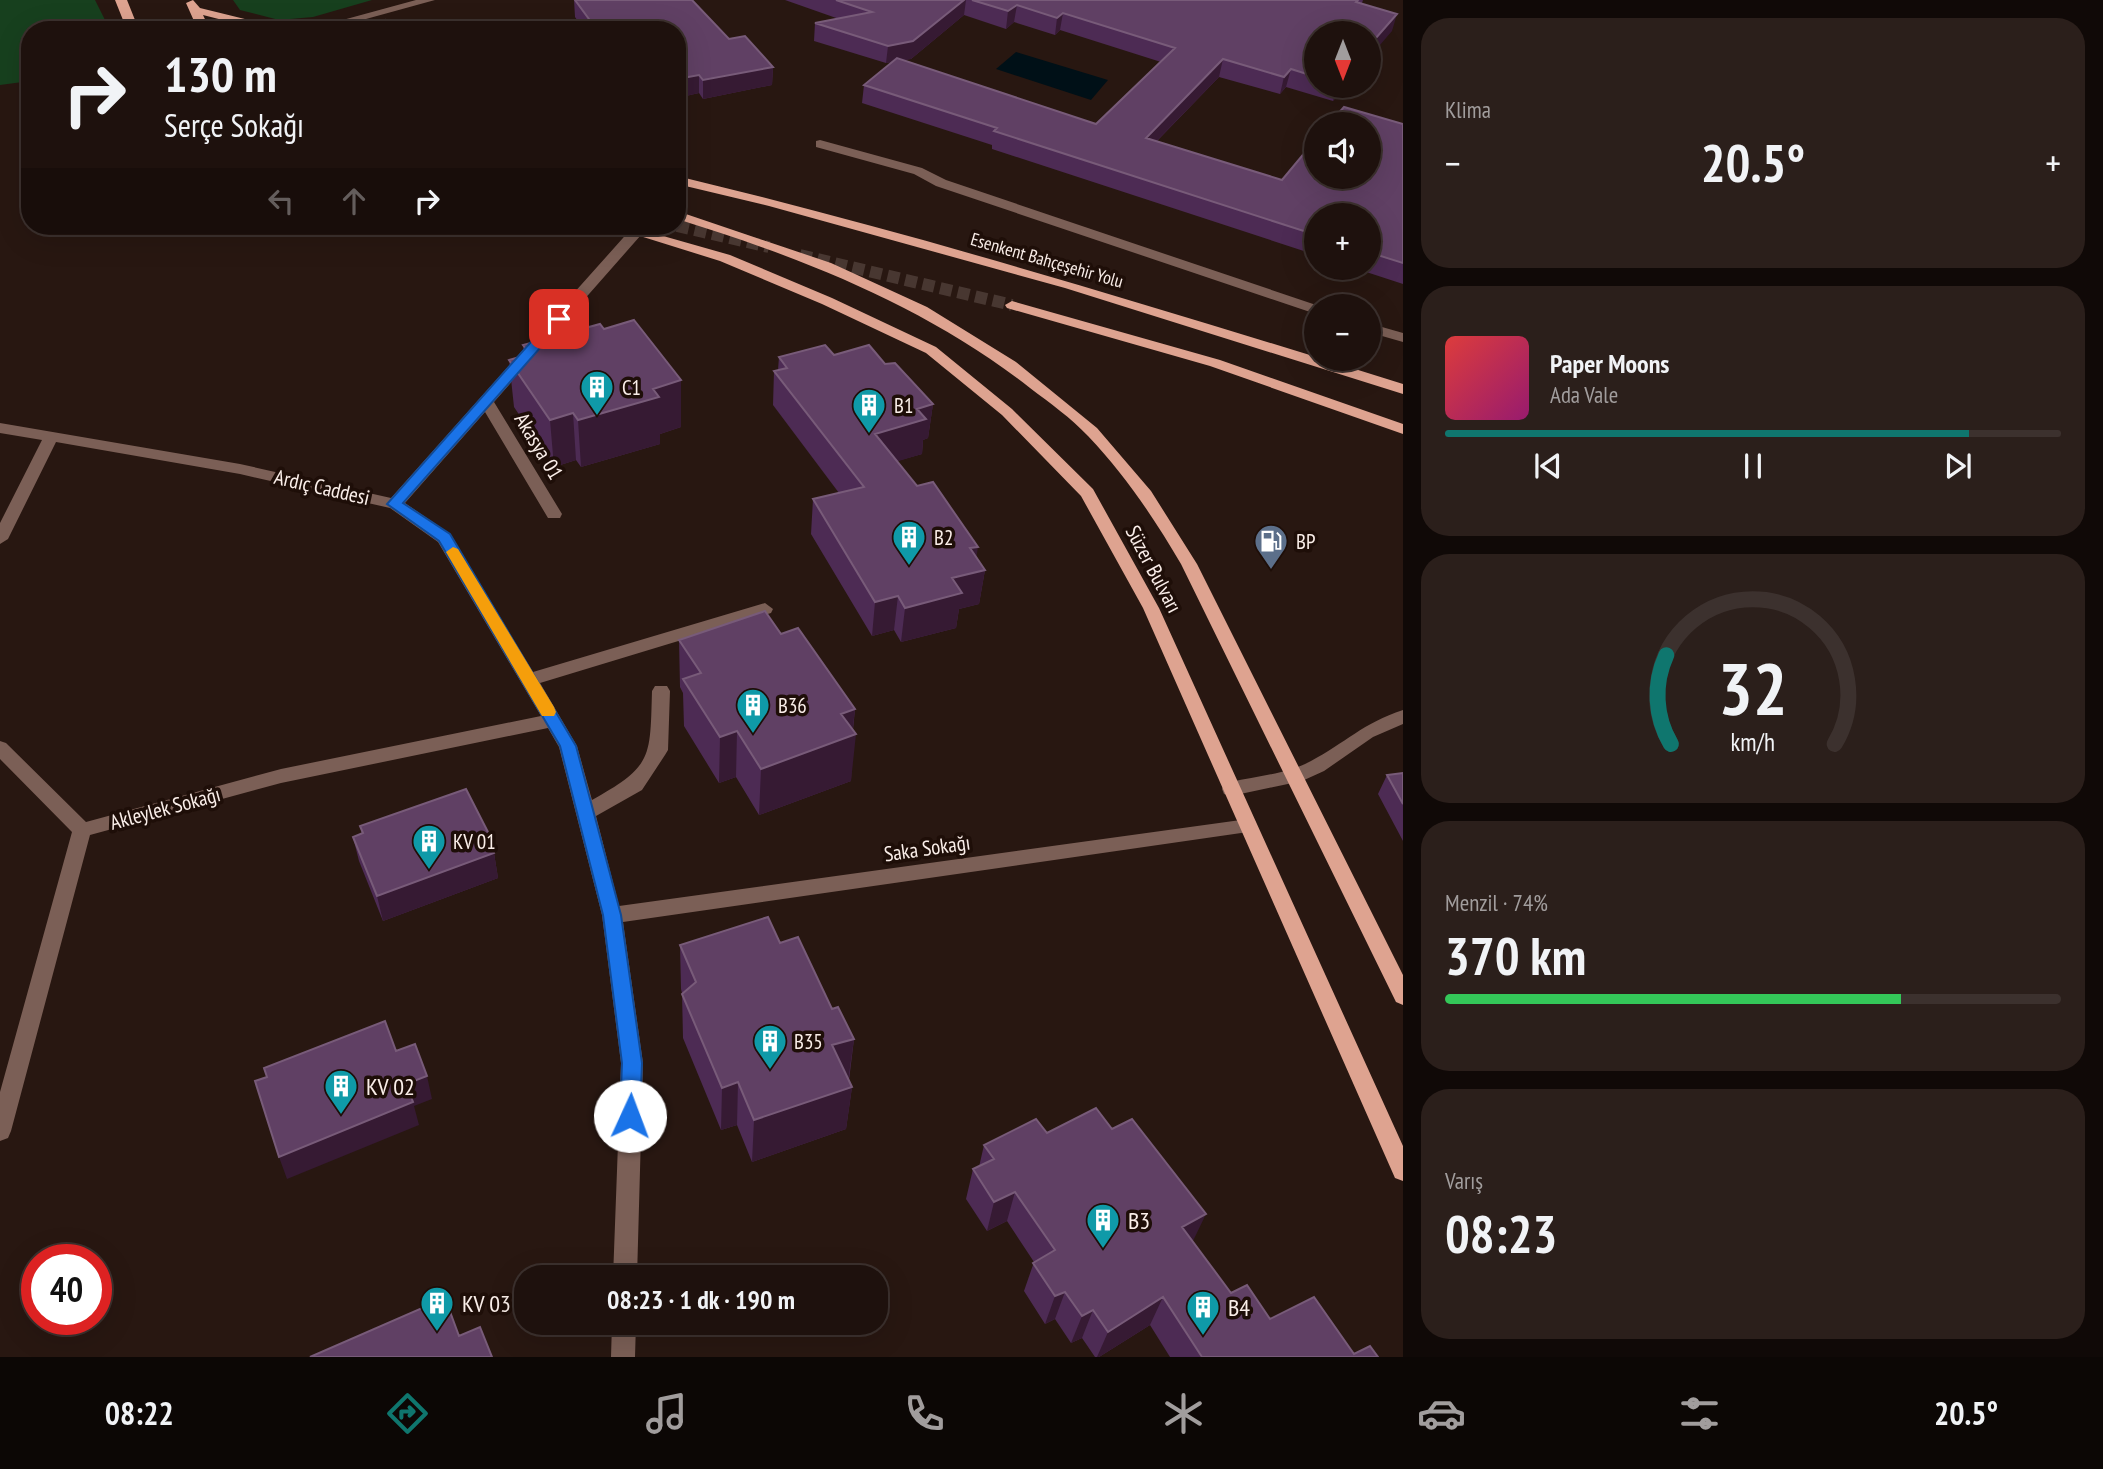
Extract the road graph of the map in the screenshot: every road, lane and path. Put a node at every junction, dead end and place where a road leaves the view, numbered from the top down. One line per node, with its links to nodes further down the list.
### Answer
1 (121, 0): 4 (main road)
2 (429, 0): 6 (street)
3 (193, 5): 5 (main road)
4 (130, 21)
5 (245, 21)
6 (346, 21)
7 (820, 144): 13 (street)
8 (686, 182): 16 (main road, Esenkent Bahçeşehir Yolu)
9 (686, 218): 30 (main road, Süzer Bulvarı)
10 (633, 235): 17 (street)
11 (646, 235): 31 (main road, Süzer Bulvarı)
12 (1012, 305): 19 (main road)
13 (1304, 306)
14 (1381, 331): 15 (street)
15 (1403, 338)
16 (1403, 389)
17 (486, 401): 21 (street); 22 (street, Akasya 01)
18 (0, 428): 20 (street, Ardıç Caddesi)
19 (1403, 429)
20 (51, 437): 21 (street, Ardıç Caddesi); 23 (street)
21 (395, 504): 25 (street, Ardıç Caddesi)
22 (554, 514)
23 (0, 540)
24 (765, 608): 25 (street)
25 (529, 680): 28 (street, Ardıç Caddesi)
26 (661, 691): 32 (street)
27 (1403, 718): 30 (street)
28 (553, 720): 32 (street, Ardıç Caddesi); 34 (street, Akleylek Sokağı)
29 (0, 748): 34 (street)
30 (1295, 776): 31 (street); 36 (main road, Süzer Bulvarı)
31 (1231, 789): 33 (main road, Süzer Bulvarı)
32 (585, 813): 35 (street, Ardıç Caddesi)
33 (1248, 826): 35 (street, Saka Sokağı); 38 (main road, Süzer Bulvarı)
34 (82, 830): 37 (street, Akleylek Sokağı)
35 (612, 915): 39 (street, Ardıç Caddesi)
36 (1403, 996)
37 (0, 1131)
38 (1403, 1171)
39 (625, 1265)
40 (624, 1335): 41 (street)
41 (623, 1357)

